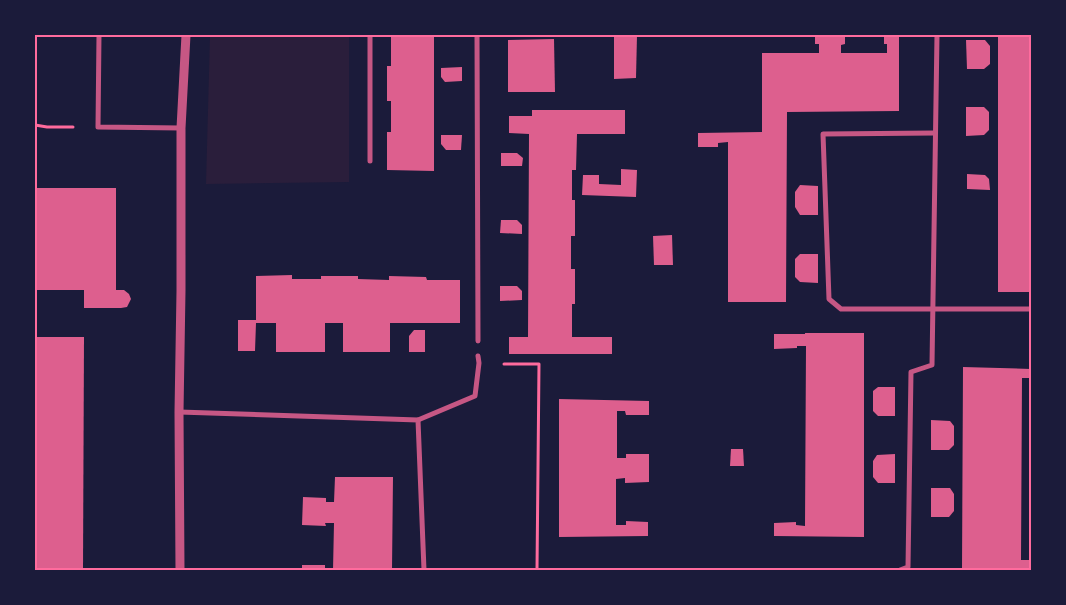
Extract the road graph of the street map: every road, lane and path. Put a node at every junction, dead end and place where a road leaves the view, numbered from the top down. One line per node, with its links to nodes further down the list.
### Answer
1 (99, 35): 7 (street)
2 (186, 35): 8 (street)
3 (370, 35): 10 (street)
4 (477, 35): 13 (street)
5 (937, 35): 9 (street)
6 (35, 125): 7 (path)
7 (98, 127): 8 (street)
8 (181, 128): 15 (street)
9 (935, 133): 12 (street); 12 (street)
10 (370, 161)
11 (1031, 309): 12 (street)
12 (934, 310): 20 (street)
13 (478, 341)
14 (478, 359): 16 (street); 19 (path)
15 (179, 412): 16 (street); 17 (street)
16 (418, 420): 18 (street)
17 (180, 570)
18 (424, 570)
19 (537, 570)
20 (900, 570)

